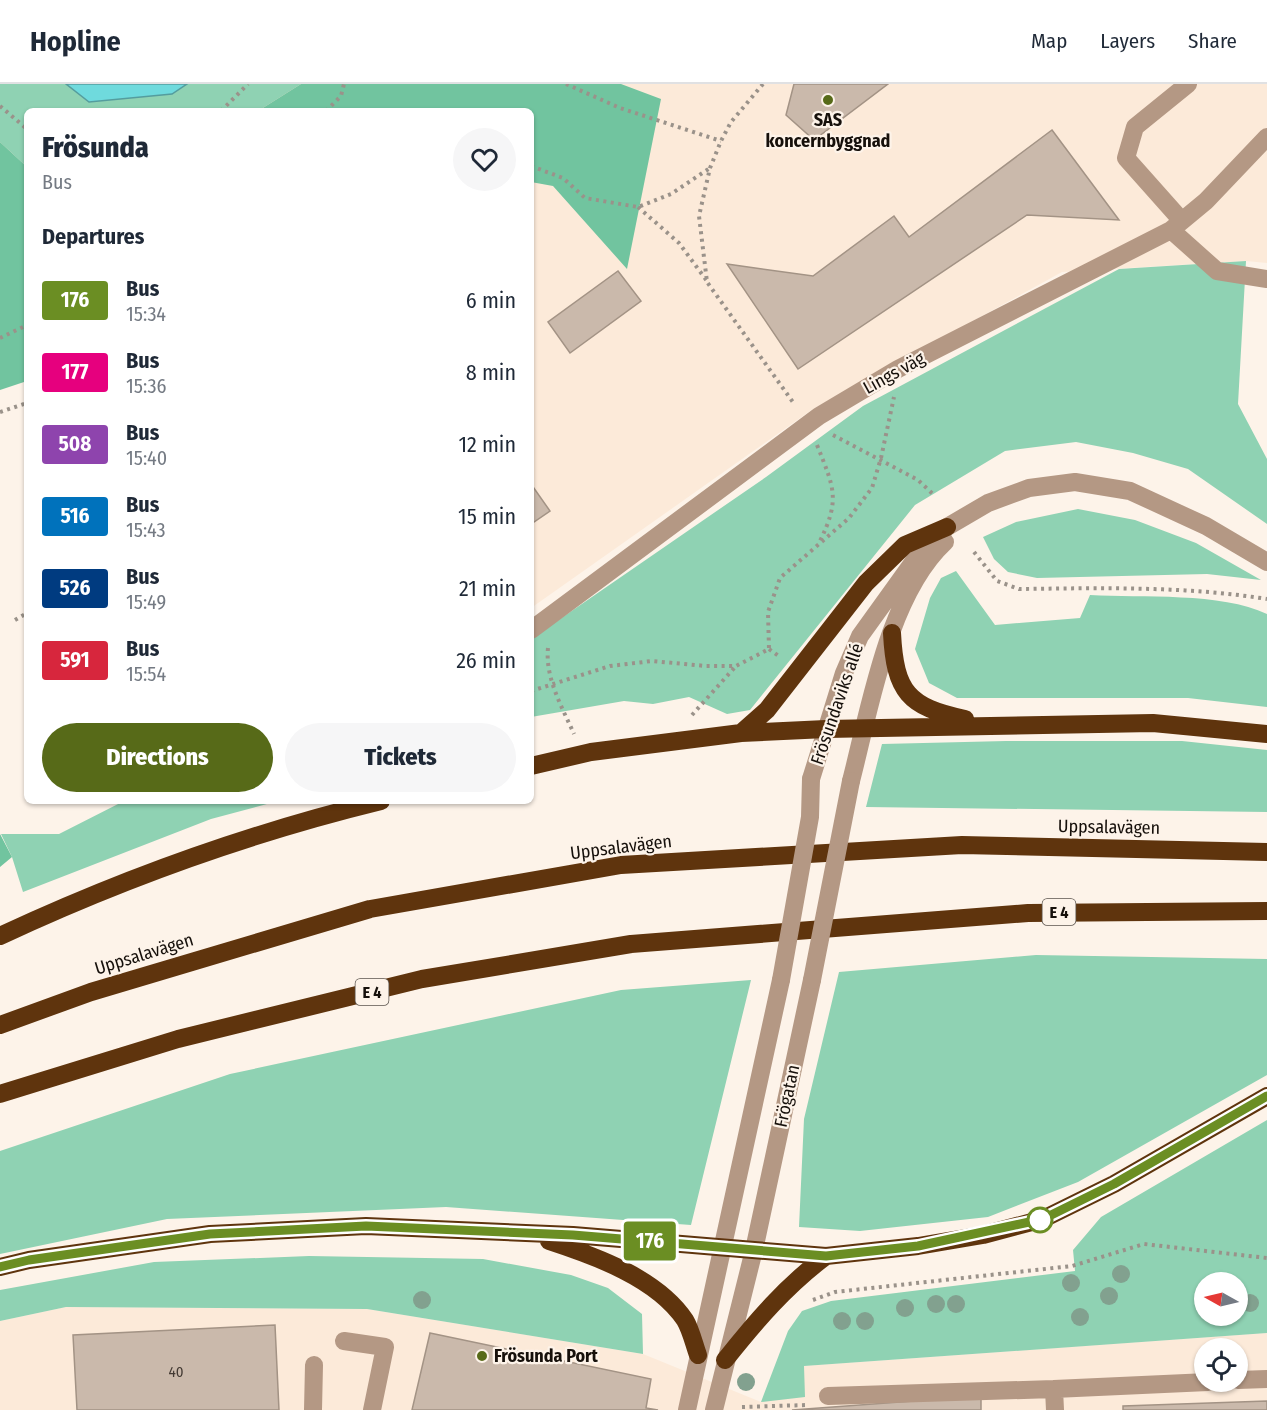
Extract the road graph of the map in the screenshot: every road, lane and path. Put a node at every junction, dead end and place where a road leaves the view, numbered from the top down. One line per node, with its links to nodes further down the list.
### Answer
1 (248, 84): 7 (path)
2 (344, 84): 8 (path)
3 (566, 84): 11 (path)
4 (763, 84): 11 (path)
5 (1188, 84): 15 (street)
6 (0, 106): 9 (path)
7 (224, 108)
8 (329, 108)
9 (24, 126)
10 (1267, 137): 15 (street, Lings väg)
11 (722, 141): 13 (path)
12 (534, 167): 14 (path)
13 (710, 168): 14 (path); 17 (path)
14 (638, 207): 17 (path)
15 (1176, 226): 16 (street); 20 (street, Lings väg)
16 (1267, 279)
17 (707, 282): 23 (path)
18 (24, 326): 19 (path)
19 (0, 338)
20 (898, 369): 23 (street, Lings väg); 24 (path)
21 (24, 404): 22 (path)
22 (0, 412)
23 (823, 422): 24 (path); 28 (path); 32 (street, Lings väg)
24 (882, 458): 25 (path); 28 (path)
25 (935, 496)
26 (988, 502): 27 (street, Frösundaviks allé); 30 (street, Frösundaviks allé); 36 (street, Frösundaviks allé)
27 (947, 527): 42 (street, Frösundaviks allé); 44 (highway)
28 (817, 546): 37 (path)
29 (974, 552): 31 (path)
30 (1267, 562)
31 (1267, 599)
32 (552, 614): 35 (street, Lings väg); 38 (path)
33 (24, 615): 34 (path)
34 (15, 620)
35 (534, 628)
36 (892, 633): 41 (highway); 43 (street, Frösundaviks allé)
37 (736, 666): 38 (path); 40 (path)
38 (553, 684): 39 (path); 46 (path)
39 (534, 690)
40 (690, 718)
41 (990, 725): 43 (highway); 45 (highway)
42 (826, 729): 43 (highway); 44 (highway); 48 (street, Frösundaviks allé)
43 (864, 729): 49 (street, Frösundaviks allé)
44 (741, 733): 47 (highway)
45 (1267, 734)
46 (574, 735)
47 (534, 765)
48 (811, 779): 58 (street, Frögatan, bridge)
49 (851, 781): 59 (street, Frögatan, bridge)
50 (370, 804): 53 (highway)
51 (1267, 852): 54 (highway, Uppsalavägen)
52 (1267, 911): 55 (highway, E 4)
53 (0, 936)
54 (0, 1025)
55 (0, 1094)
56 (1267, 1096): 60 (highway)
57 (522, 1233): 58 (highway); 62 (highway); 65 (highway)
58 (725, 1246): 59 (highway); 65 (street, Frögatan)
59 (754, 1250): 60 (highway); 66 (street, Frögatan)
60 (826, 1256): 66 (highway)
61 (1267, 1258): 63 (path)
62 (0, 1267)
63 (804, 1304)
64 (344, 1341): 75 (street)
65 (699, 1355): 76 (street, Frögatan)
66 (725, 1360): 77 (street, Frögatan)
67 (314, 1365): 74 (street)
68 (1267, 1379): 69 (street)
69 (1248, 1380)
70 (1194, 1383): 71 (street)
71 (1054, 1389): 72 (street); 78 (street)
72 (828, 1396): 73 (path)
73 (742, 1407)
74 (313, 1410)
75 (372, 1410)
76 (687, 1410)
77 (714, 1410)
78 (1055, 1410)

